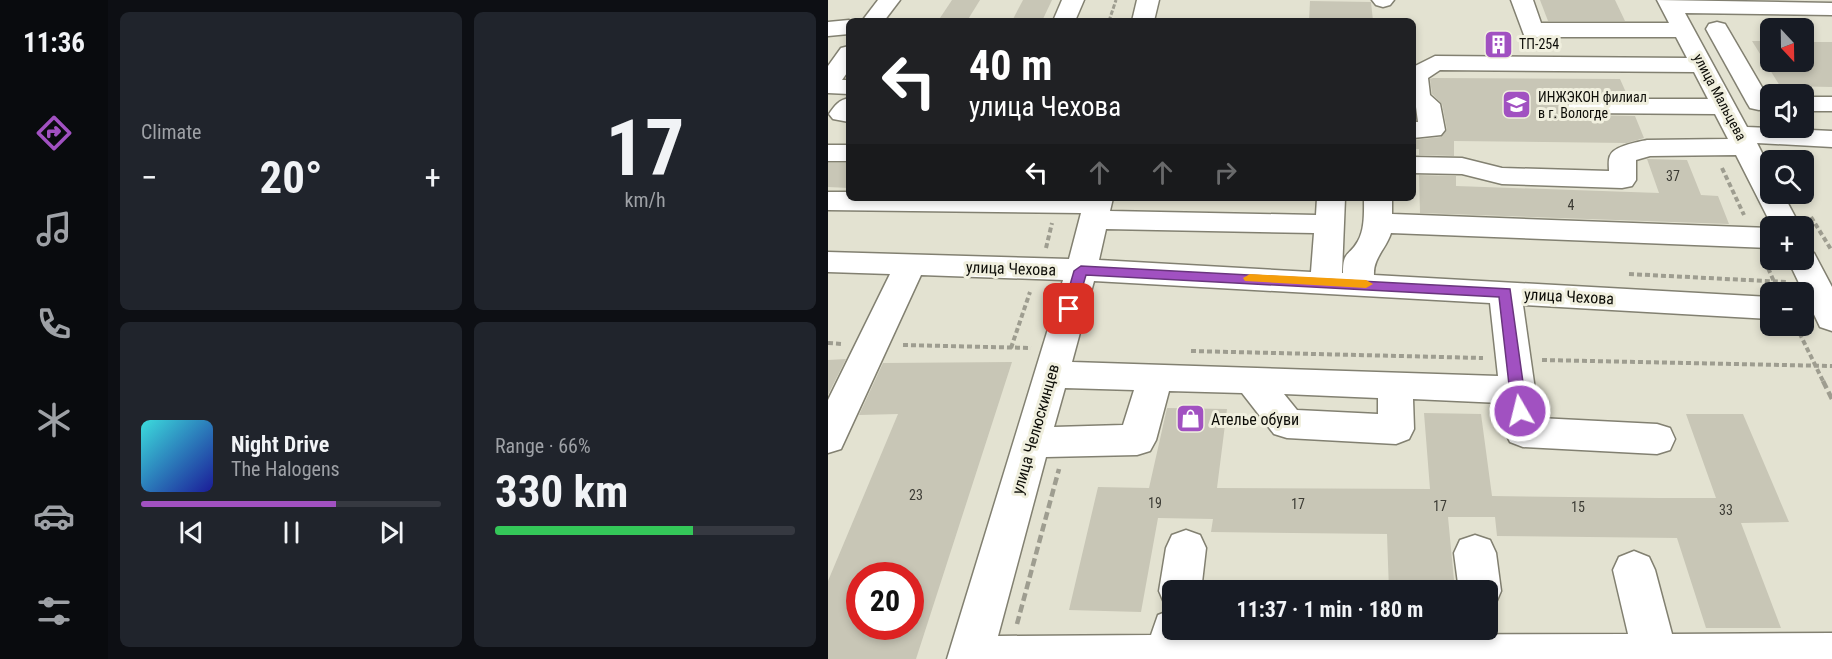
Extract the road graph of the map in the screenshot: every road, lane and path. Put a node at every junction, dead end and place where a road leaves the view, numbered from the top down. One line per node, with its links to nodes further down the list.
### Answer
1 (889, 0): 8 (street)
2 (1073, 0): 9 (street)
3 (1116, 0): 10 (path)
4 (1148, 0): 11 (street)
5 (1522, 0): 14 (street)
6 (1670, 3): 7 (street); 14 (street, улица Мальцева)
7 (1832, 9)
8 (875, 18)
9 (1065, 18)
10 (1110, 18)
11 (1144, 18)
12 (846, 27): 13 (street)
13 (828, 29)
14 (1684, 29): 16 (street, улица Мальцева); 21 (street)
15 (846, 57): 18 (street)
16 (1703, 65): 17 (street); 26 (street, улица Мальцева)
17 (1419, 68)
18 (828, 83)
19 (828, 83): 20 (street)
20 (846, 87)
21 (1760, 93)
22 (1416, 98): 28 (street)
23 (1760, 103): 26 (street)
24 (1814, 104): 25 (street)
25 (1832, 104)
26 (1724, 105): 27 (street); 30 (street, улица Мальцева)
27 (1580, 106)
28 (1416, 130)
29 (1832, 139): 30 (street)
30 (1743, 141): 33 (street); 40 (street, улица Мальцева)
31 (828, 153): 32 (street)
32 (846, 153)
33 (1416, 165)
34 (828, 201): 35 (street)
35 (1097, 207): 36 (street); 47 (street, улица Челюскинцев)
36 (1190, 210): 37 (street)
37 (1330, 211): 48 (street)
38 (1378, 211): 41 (street); 49 (street)
39 (1809, 213): 42 (path)
40 (1781, 216)
41 (1760, 237)
42 (1832, 251)
43 (1042, 258): 45 (street, улица Чехова); 47 (street, улица Чехова); 56 (path)
44 (828, 262): 45 (street, улица Чехова)
45 (910, 265): 55 (street)
46 (1807, 270): 52 (street)
47 (1081, 271): 48 (street, улица Чехова); 58 (street, улица Челюскинцев)
48 (1326, 282): 49 (street, улица Чехова)
49 (1358, 284): 50 (street, улица Чехова)
50 (1505, 292): 51 (street, улица Чехова); 61 (street)
51 (1760, 307)
52 (1824, 312)
53 (1801, 336): 60 (path)
54 (828, 343): 55 (path)
55 (873, 344): 56 (path); 64 (street)
56 (1011, 348): 58 (path)
57 (1185, 351): 61 (path)
58 (1054, 361): 62 (street); 66 (street, улица Челюскинцев)
59 (1832, 366): 60 (path)
60 (1816, 367): 61 (path); 63 (path)
61 (1515, 374): 62 (street); 65 (street)
62 (1155, 377): 66 (street)
63 (1832, 399)
64 (828, 438)
65 (1657, 439)
66 (1049, 442): 74 (street, улица Челюскинцев); 74 (path)
67 (1186, 548): 69 (street)
68 (1634, 570): 73 (street)
69 (1182, 580)
70 (1486, 643): 71 (street); 73 (street)
71 (1179, 651): 74 (street)
72 (1832, 655): 73 (street)
73 (1655, 656)
74 (982, 658)

